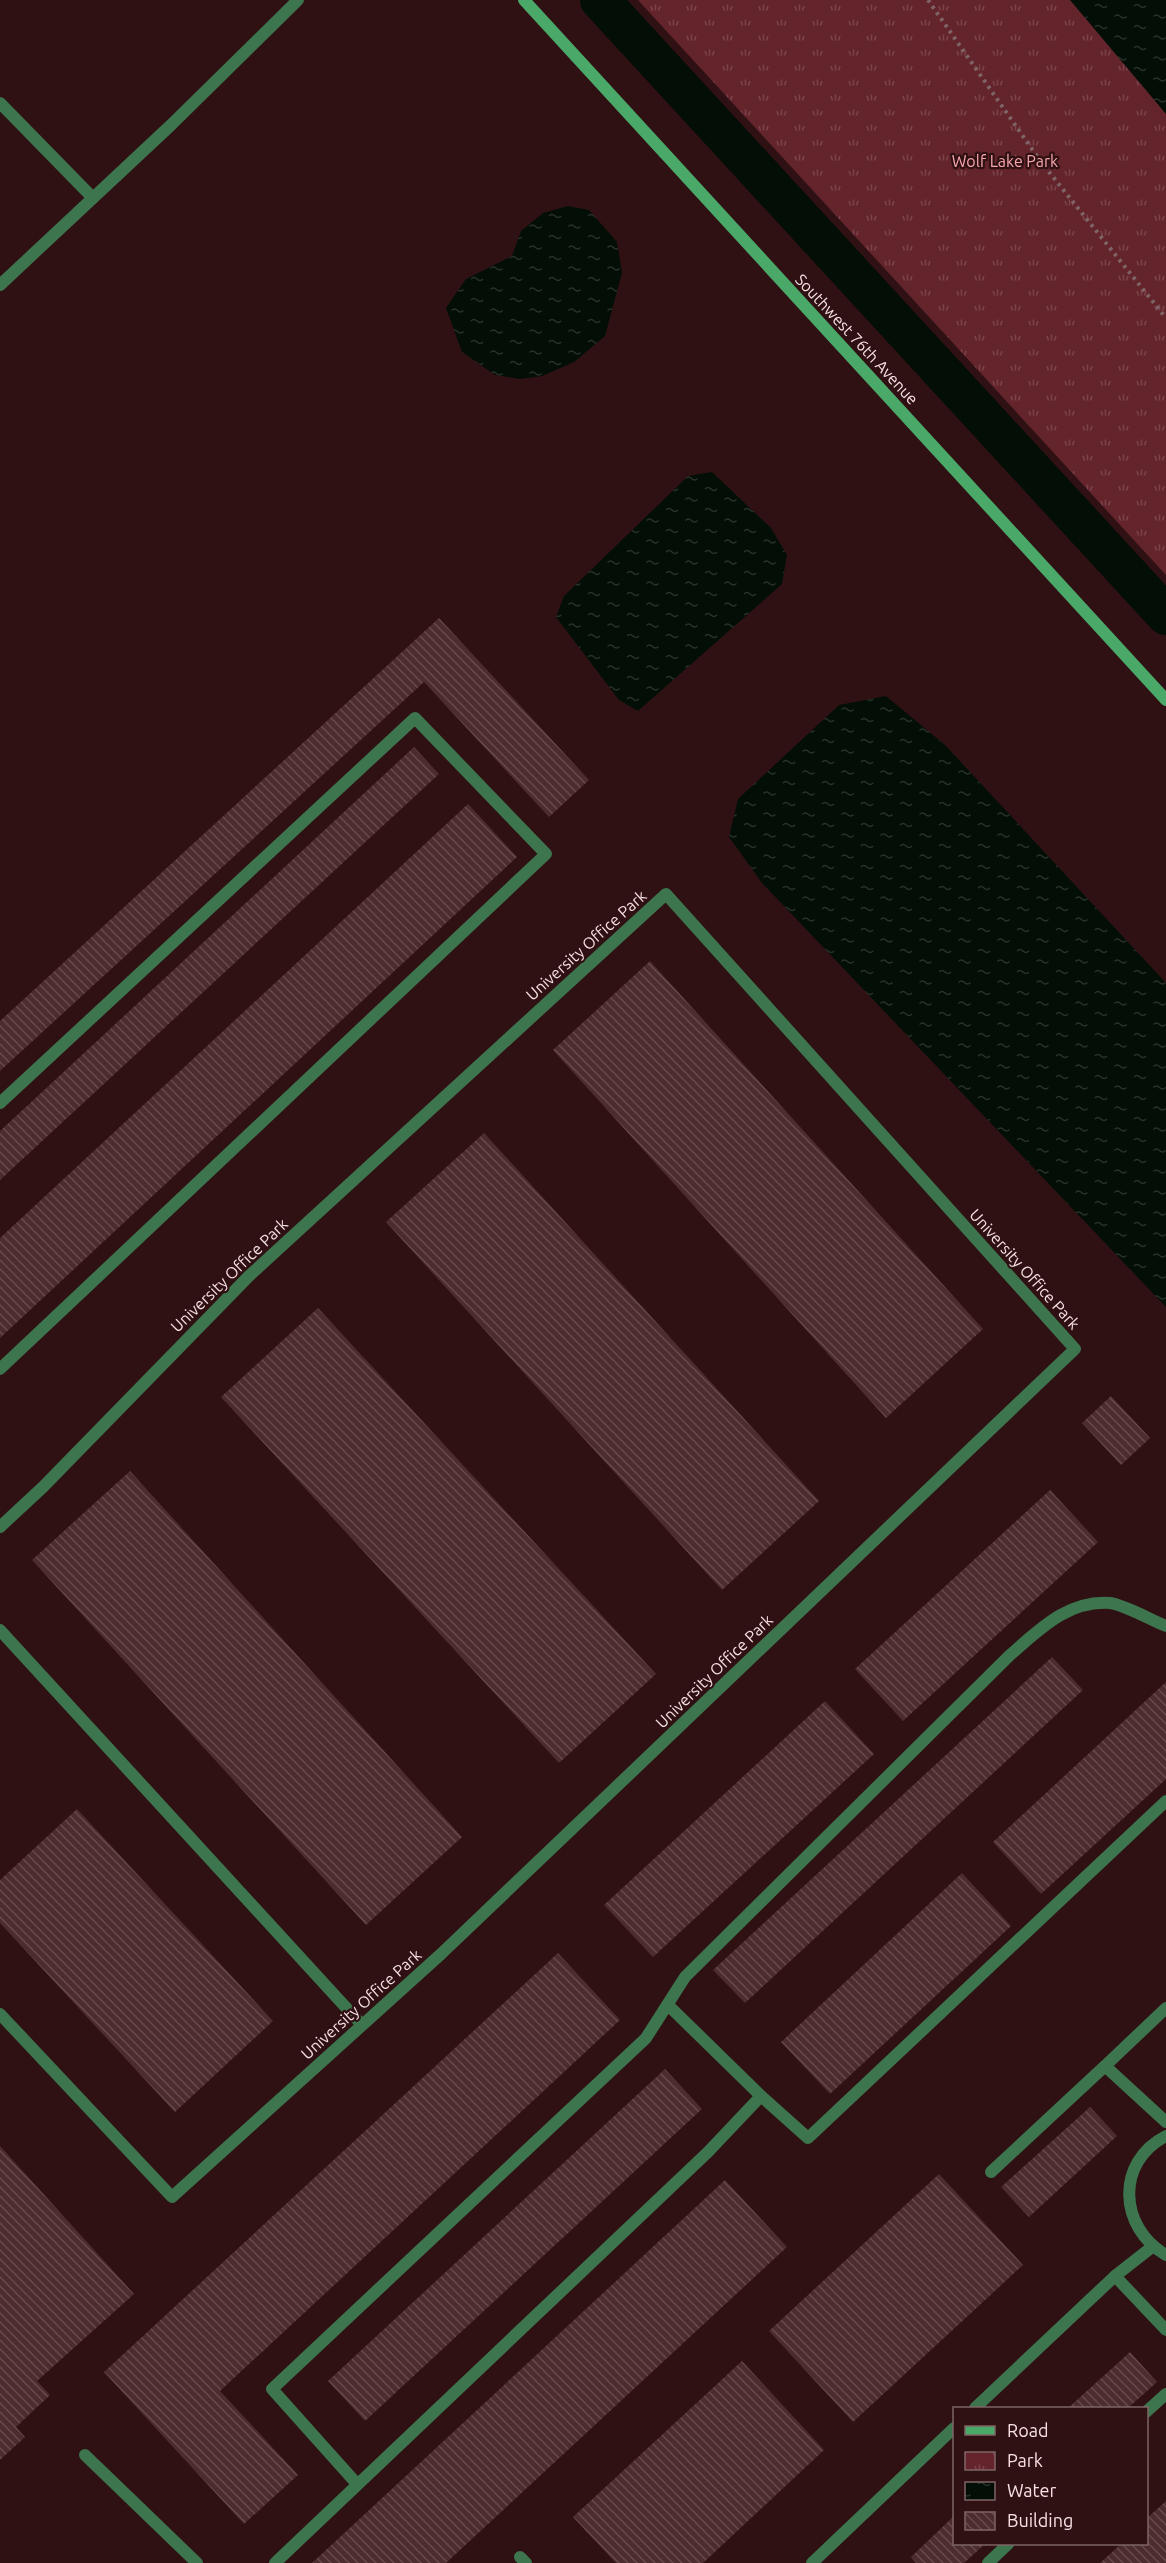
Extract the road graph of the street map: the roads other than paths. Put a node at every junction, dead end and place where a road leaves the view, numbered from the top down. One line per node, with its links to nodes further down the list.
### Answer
1 (298, 0): 4 (street)
2 (524, 0): 6 (street, Southwest 76th Avenue)
3 (0, 103): 4 (street)
4 (93, 198): 5 (street)
5 (0, 285)
6 (1166, 700)
7 (0, 1103): 8 (street)
8 (0, 1369)
9 (0, 1527): 16 (street, University Office Park)
10 (1166, 1626): 13 (street)
11 (0, 1630): 16 (street)
12 (1166, 1801): 18 (street)
13 (668, 2005): 18 (street); 31 (street)
14 (1166, 2008): 17 (street)
15 (0, 2014): 16 (street, University Office Park)
16 (362, 2025)
17 (1105, 2066): 19 (street); 21 (street)
18 (761, 2096): 31 (street)
19 (1166, 2122)
20 (1166, 2136): 22 (street)
21 (991, 2172)
22 (1152, 2247): 23 (street); 24 (street)
23 (1166, 2255)
24 (1115, 2276): 25 (street); 27 (street)
25 (1166, 2330)
26 (1166, 2394): 28 (street)
27 (977, 2407)
28 (1148, 2410)
29 (953, 2429): 35 (street)
30 (84, 2455): 33 (street)
31 (357, 2484): 34 (street)
32 (1007, 2545): 36 (street)
33 (197, 2563)
34 (275, 2563)
35 (812, 2563)
36 (988, 2563)

